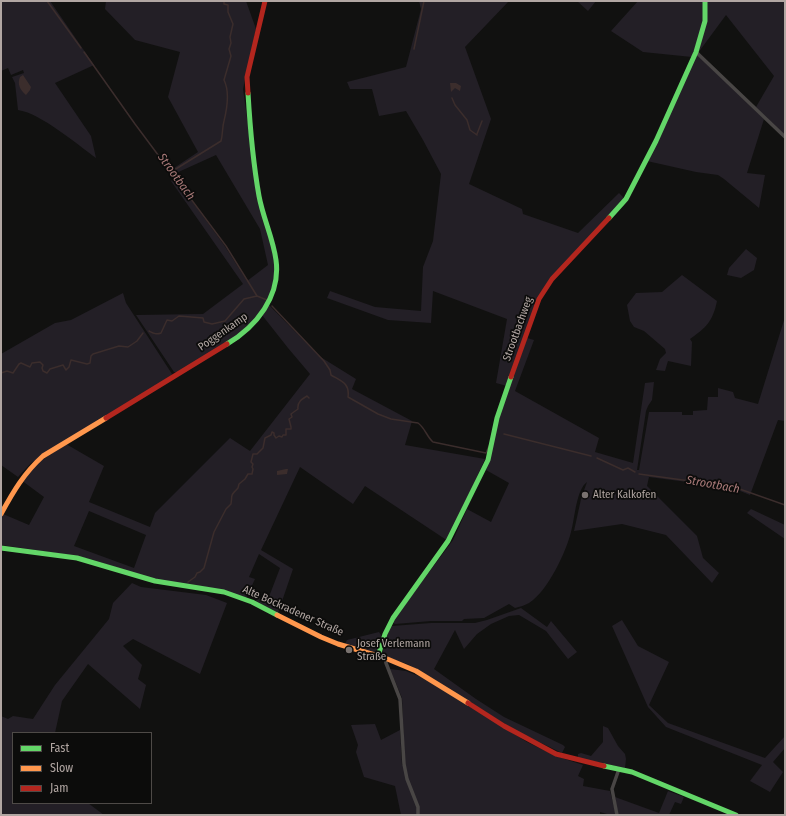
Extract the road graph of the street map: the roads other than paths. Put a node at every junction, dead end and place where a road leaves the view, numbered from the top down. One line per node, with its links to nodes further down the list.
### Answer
1 (265, 1): 5 (street, Poggenkamp)
2 (705, 1): 3 (street, Strootbachweg)
3 (696, 52): 4 (street); 7 (street, Strootbachweg)
4 (785, 136)
5 (1, 514)
6 (1, 548): 7 (street, Alte Bockradener Straße)
7 (378, 656): 8 (street, Alte Bockradener Straße)
8 (385, 658): 9 (street, Alte Bockradener Straße); 10 (street)
9 (619, 769): 11 (street); 12 (street, Alte Bockradener Straße)
10 (418, 815)
11 (617, 815)
12 (736, 815)

